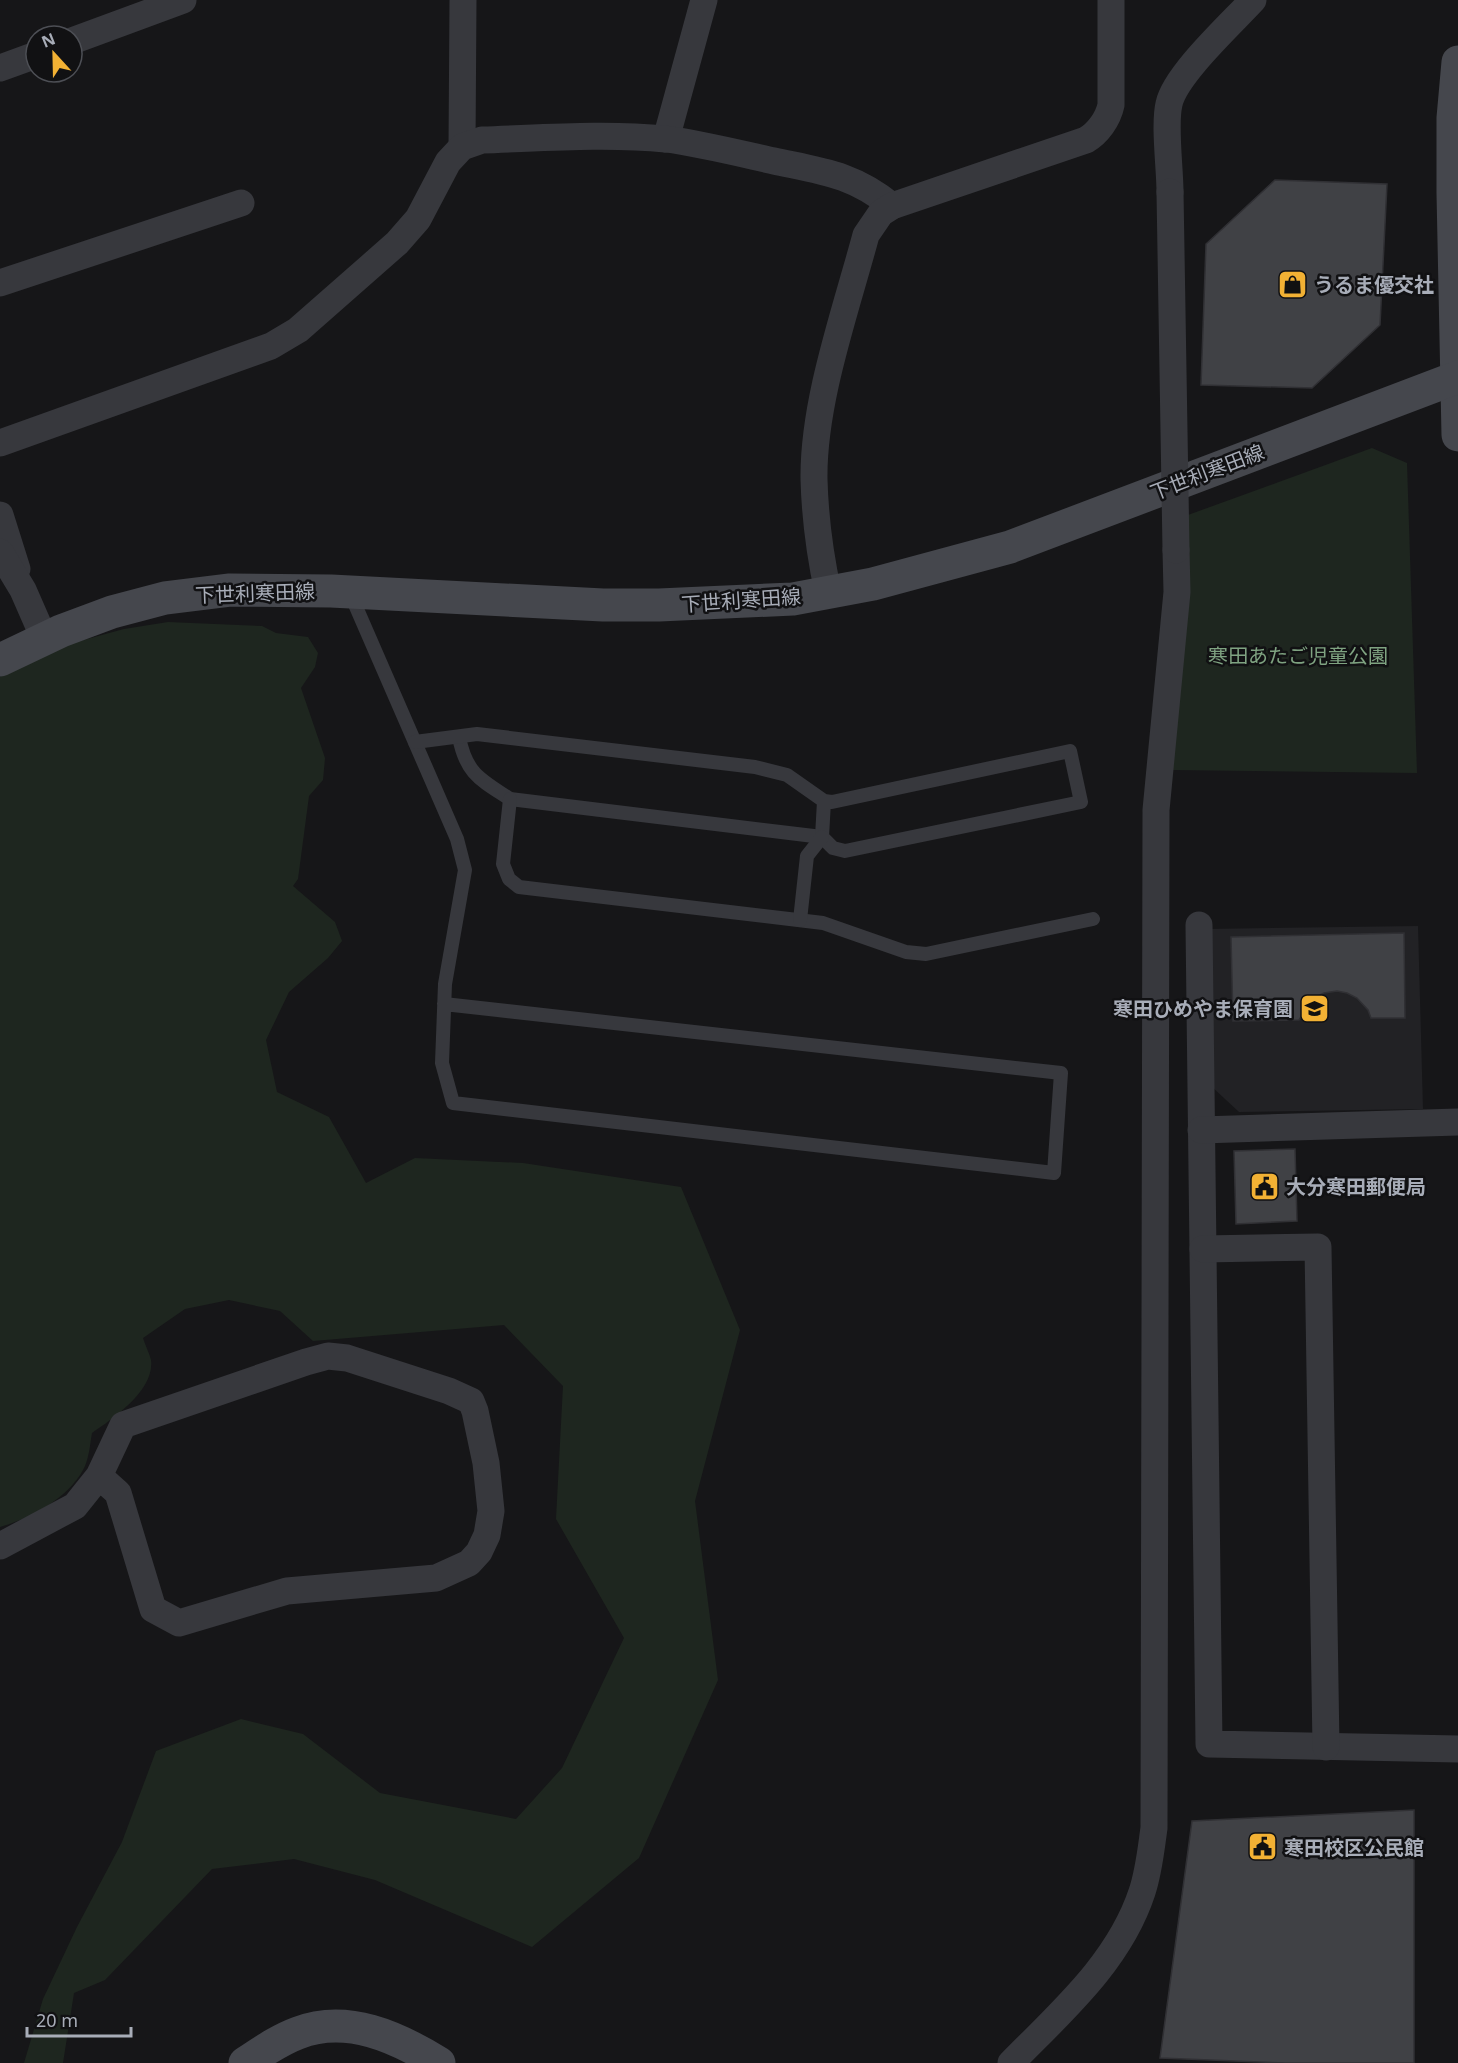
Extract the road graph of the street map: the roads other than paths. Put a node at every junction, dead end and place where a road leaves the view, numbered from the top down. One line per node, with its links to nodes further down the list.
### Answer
1 (183, 0): 6 (street)
2 (463, 0): 11 (street)
3 (704, 0): 10 (street)
4 (1111, 0): 13 (street)
5 (1253, 0): 43 (street, bridge)
6 (84, 37)
7 (24, 59): 9 (street)
8 (1458, 62): 15 (main road)
9 (0, 68)
10 (666, 140): 11 (street); 13 (street)
11 (462, 147): 17 (street)
12 (241, 203): 14 (street)
13 (892, 206): 22 (street)
14 (0, 283)
15 (1457, 377): 16 (main road); 22 (main road, 下世利寒田線)
16 (1458, 435)
17 (0, 443)
18 (0, 515): 20 (street)
19 (0, 552): 20 (street)
20 (23, 590): 23 (street)
21 (349, 591): 22 (main road, 下世利寒田線); 23 (main road, 下世利寒田線); 26 (lane)
22 (828, 592)
23 (44, 638): 24 (main road, 下世利寒田線)
24 (0, 660)
25 (459, 737): 26 (lane); 27 (lane); 28 (lane)
26 (415, 742): 33 (lane)
27 (510, 799): 29 (lane); 31 (lane)
28 (824, 801): 29 (lane); 29 (lane)
29 (822, 837): 31 (lane)
30 (1093, 919): 31 (lane)
31 (800, 920)
32 (1199, 925): 35 (street)
33 (444, 1004): 33 (lane)
34 (1458, 1122): 35 (street)
35 (1201, 1130): 36 (street)
36 (1203, 1249): 39 (street); 39 (street)
37 (99, 1476): 37 (street); 38 (street)
38 (0, 1546)
39 (1326, 1747): 40 (street)
40 (1458, 1749)
41 (245, 2063): 42 (main road)
42 (439, 2063)
43 (1011, 2063)

